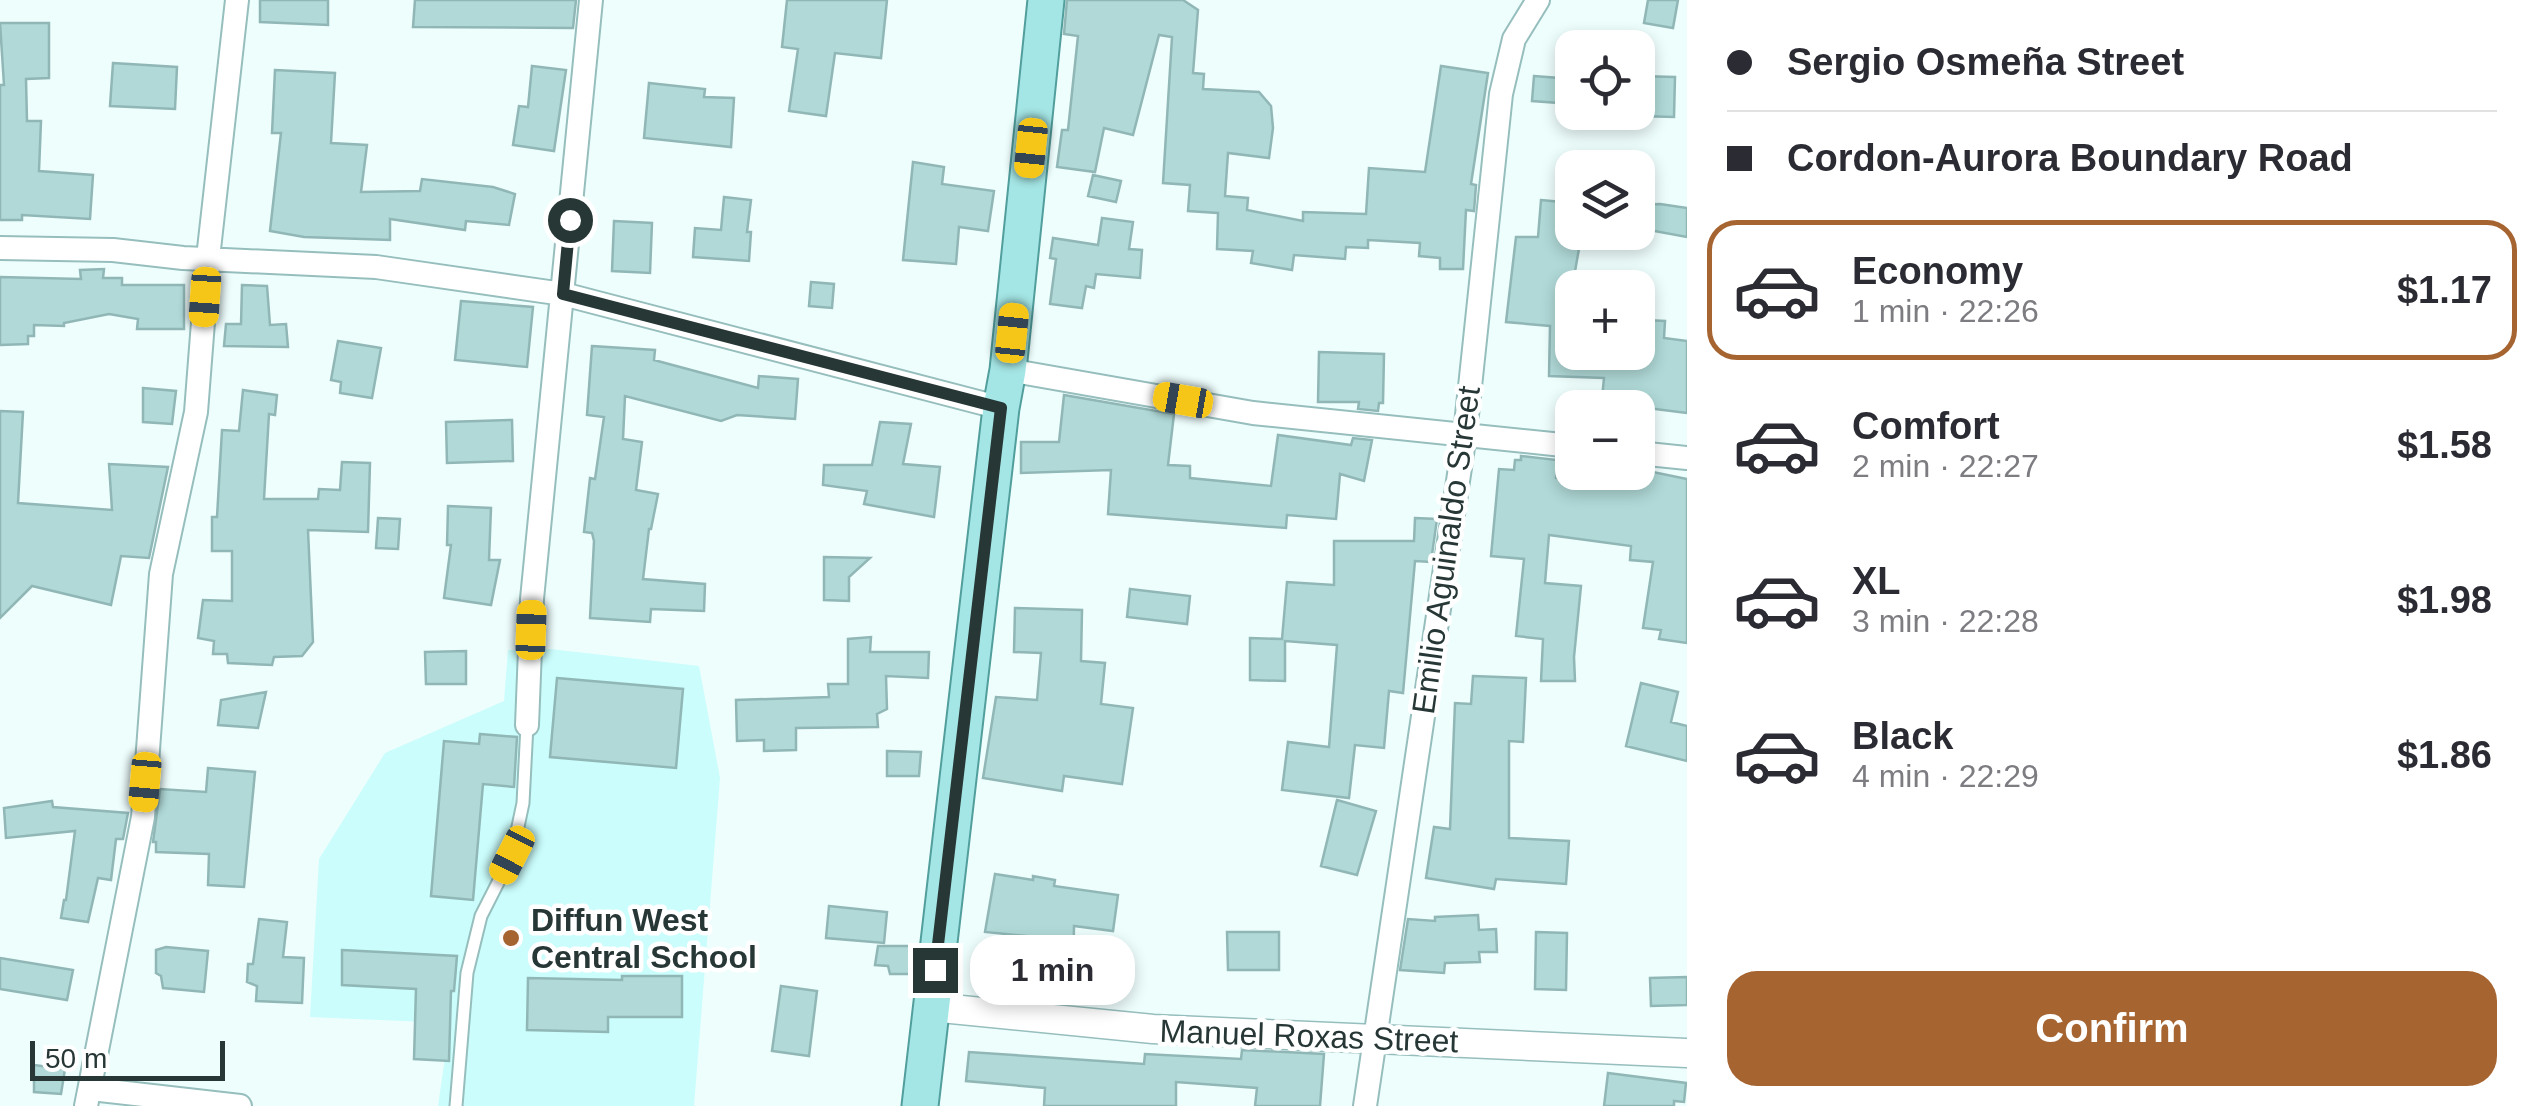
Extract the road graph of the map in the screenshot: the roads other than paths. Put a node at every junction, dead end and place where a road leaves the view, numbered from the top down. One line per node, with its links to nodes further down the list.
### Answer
1 (237, 0): 6 (street)
2 (591, 0): 7 (street)
3 (1046, 0): 8 (main road)
4 (1538, 0): 10 (street, Emilio Aguinaldo Street)
5 (0, 248): 6 (street)
6 (208, 258): 7 (street); 18 (street)
7 (563, 294): 9 (street); 14 (street)
8 (1008, 370): 9 (main road); 10 (street)
9 (1001, 408): 15 (main road)
10 (1465, 434): 11 (street); 16 (street, Emilio Aguinaldo Street)
11 (1555, 444)
12 (1655, 455): 13 (street)
13 (1687, 458)
14 (526, 724): 20 (lane)
15 (931, 1007): 16 (street, Manuel Roxas Street); 21 (main road)
16 (1373, 1038): 17 (street, Manuel Roxas Street); 22 (street, Emilio Aguinaldo Street)
17 (1687, 1053)
18 (89, 1098): 19 (street)
19 (240, 1106)
20 (456, 1106)
21 (920, 1106)
22 (1365, 1106)

